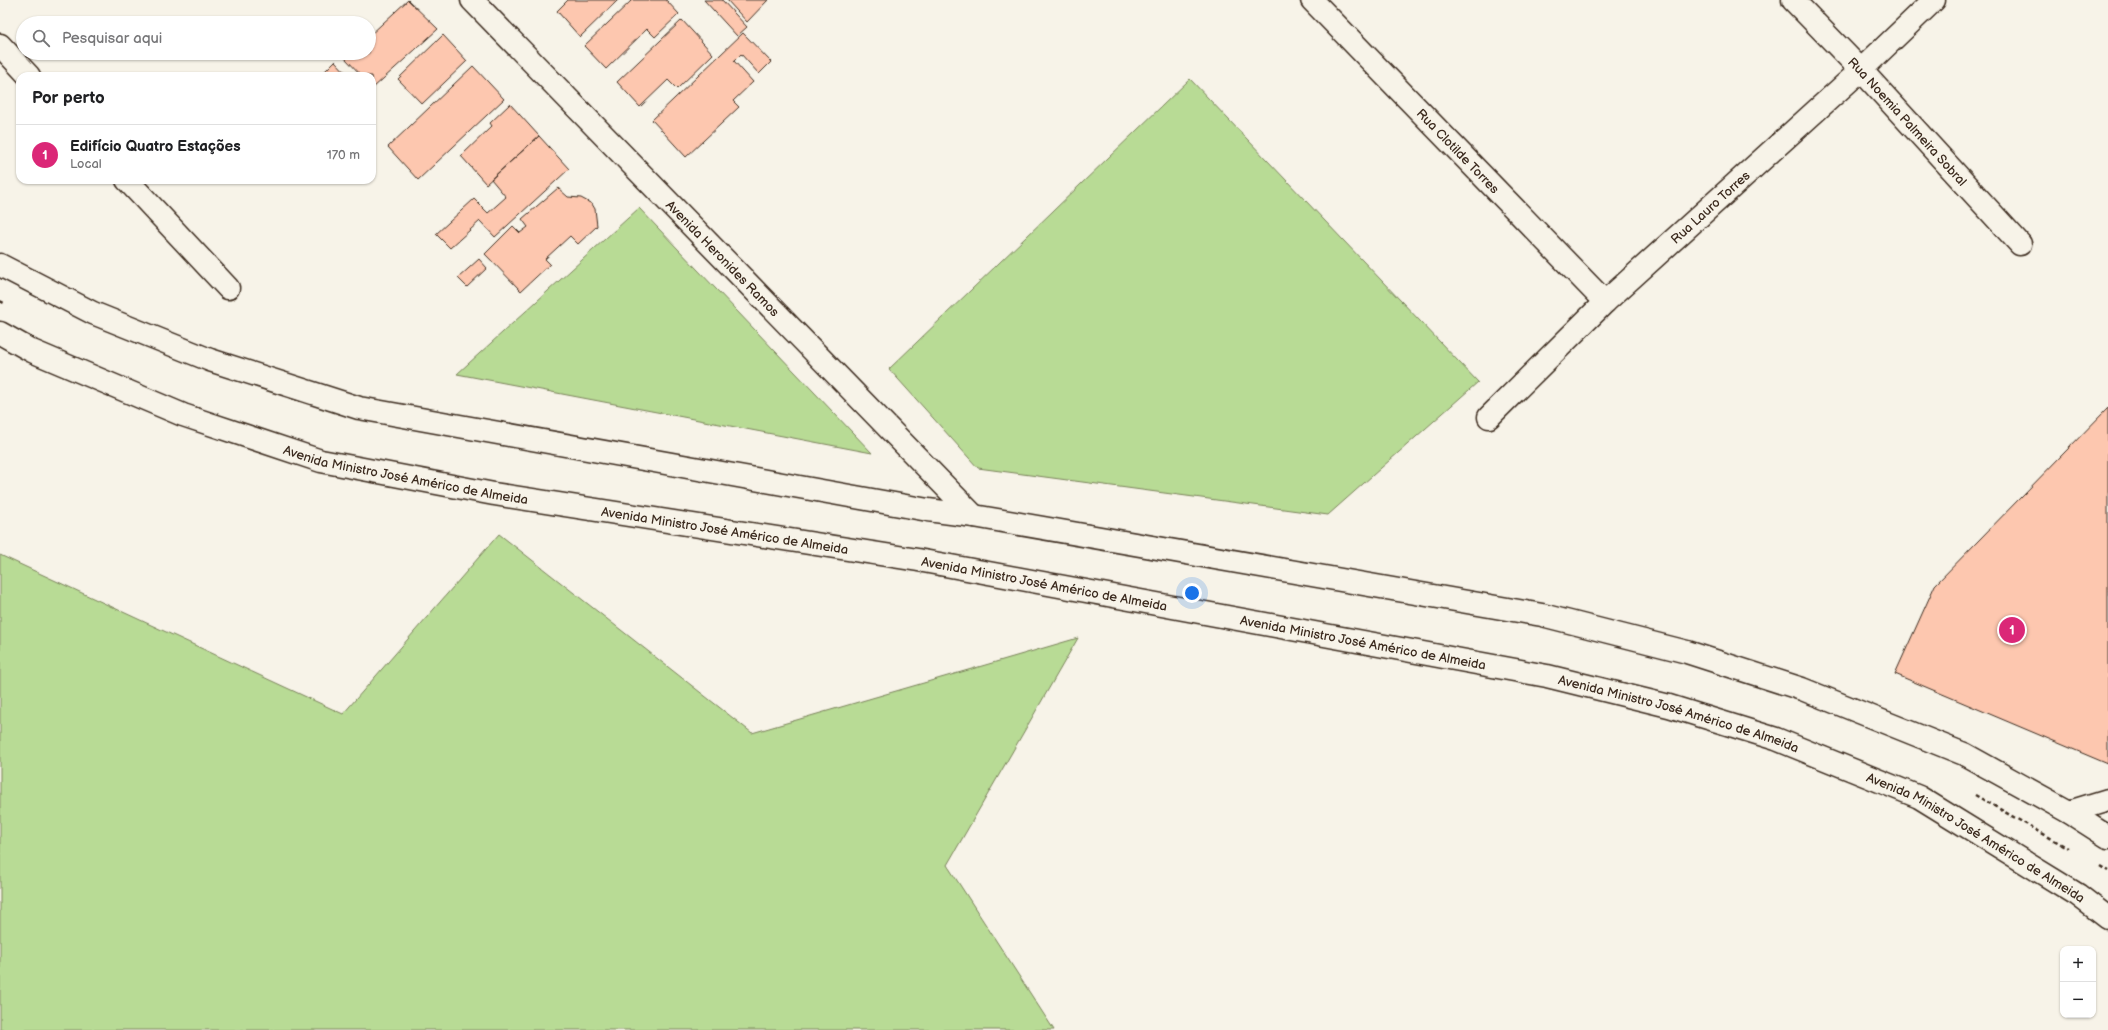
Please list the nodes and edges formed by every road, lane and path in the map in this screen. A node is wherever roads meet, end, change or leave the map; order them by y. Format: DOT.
graph roads {
  1 [pos="472,0"];
  2 [pos="1312,0"];
  3 [pos="1793,0"];
  4 [pos="1934,0"];
  5 [pos="0,45"];
  6 [pos="1861,70"];
  7 [pos="25,72"];
  8 [pos="131,184"];
  9 [pos="2020,244"];
  10 [pos="0,265"];
  11 [pos="228,288"];
  12 [pos="1605,302"];
  13 [pos="0,333"];
  14 [pos="1489,417"];
  15 [pos="974,516"];
  16 [pos="2108,800"];
  17 [pos="2068,812"];
  18 [pos="2108,837"];
  19 [pos="2108,918"];
  1 -- 15 [label="main road, Avenida Heronides Ramos"];
  2 -- 12 [label="main road, Rua Clotilde Torres"];
  3 -- 6 [label="main road, Rua Noemia Palmeira Sobral"];
  4 -- 6 [label="main road, Rua Lauro Torres"];
  5 -- 7 [label="main road"];
  6 -- 9 [label="main road, Rua Noemia Palmeira Sobral"];
  6 -- 12 [label="main road, Rua Lauro Torres"];
  8 -- 11 [label="main road"];
  10 -- 15 [label="main road"];
  12 -- 14 [label="main road, Rua Lauro Torres"];
  13 -- 19 [label="main road, Avenida Ministro José Américo de Almeida"];
  15 -- 17 [label="main road"];
  16 -- 17 [label="main road"];
  17 -- 18 [label="main road"];
}
